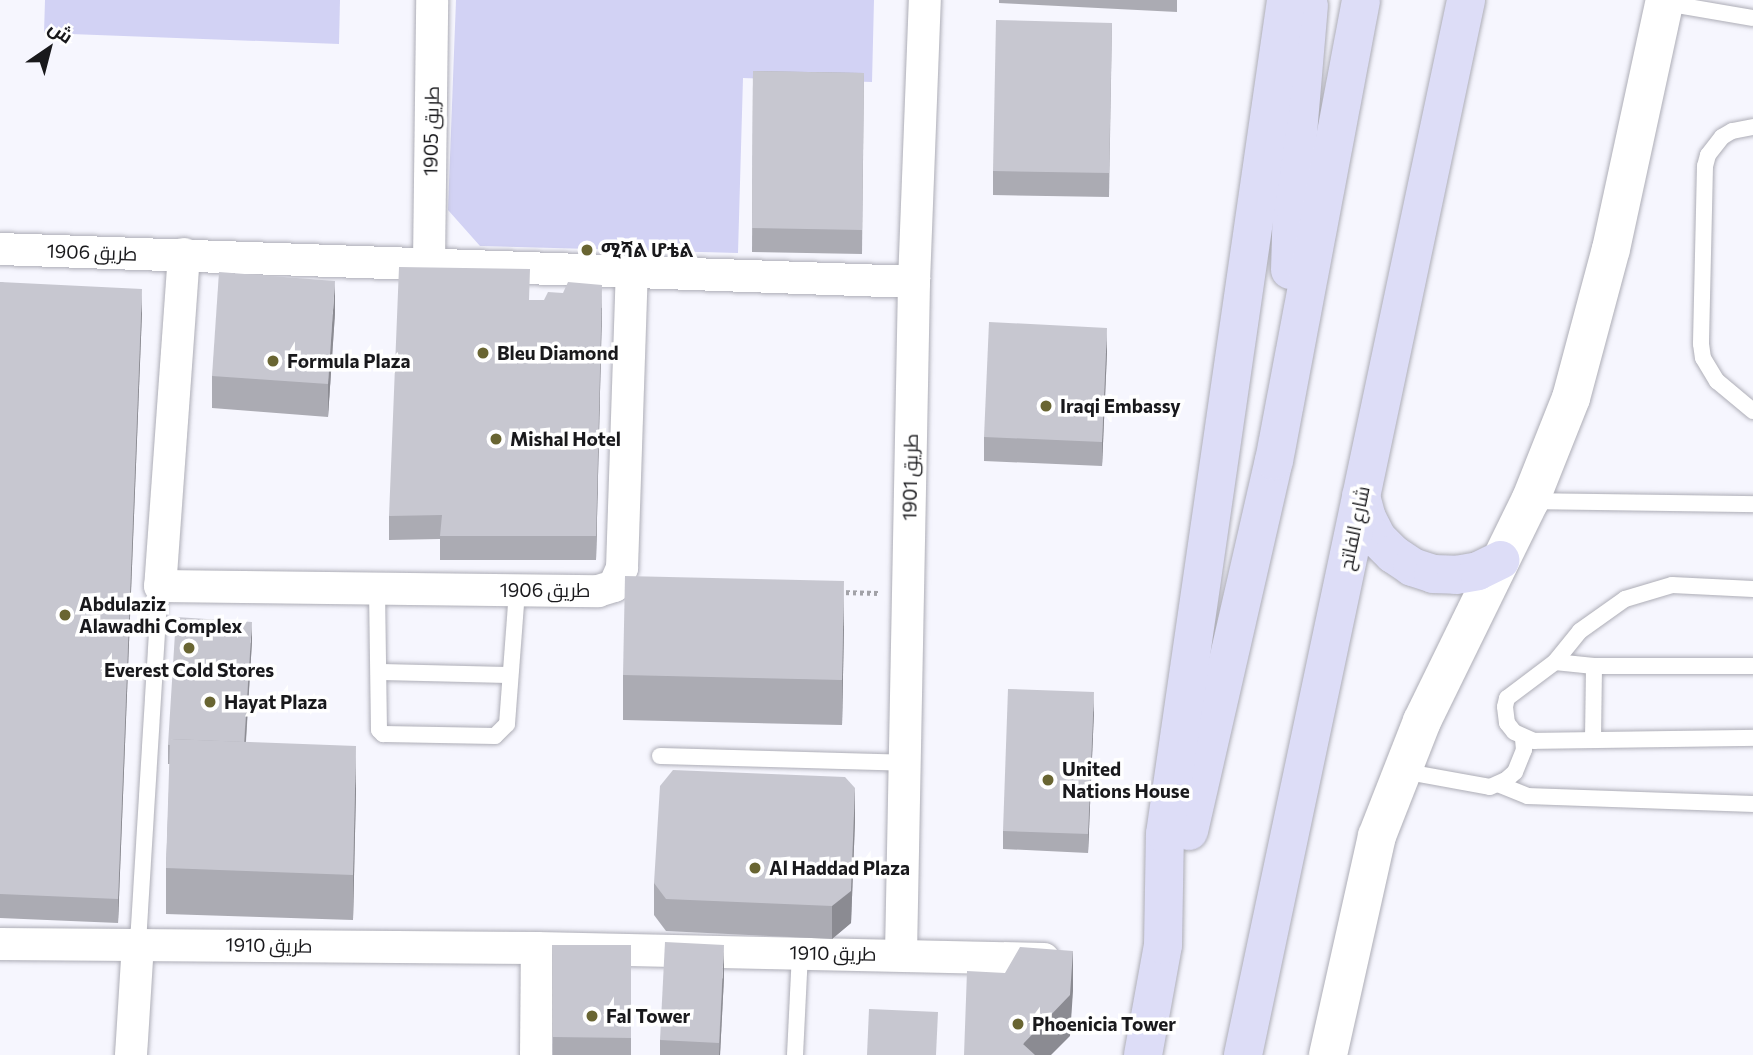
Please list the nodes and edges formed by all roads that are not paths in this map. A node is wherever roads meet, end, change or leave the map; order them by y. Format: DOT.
graph roads {
  1 [pos="432,0"];
  2 [pos="926,0"];
  3 [pos="1286,0"];
  4 [pos="1310,0"];
  5 [pos="1361,0"];
  6 [pos="1466,0"];
  7 [pos="1665,1"];
  8 [pos="1753,18"];
  9 [pos="1753,127"];
  10 [pos="0,249"];
  11 [pos="184,254"];
  12 [pos="429,262"];
  13 [pos="632,274"];
  14 [pos="914,282"];
  15 [pos="1291,371"];
  16 [pos="1753,411"];
  17 [pos="1361,496"];
  18 [pos="1530,501"];
  19 [pos="1753,504"];
  20 [pos="1501,560"];
  21 [pos="160,586"];
  22 [pos="377,589"];
  23 [pos="1753,589"];
  24 [pos="517,590"];
  25 [pos="1555,662"];
  26 [pos="1594,666"];
  27 [pos="1753,666"];
  28 [pos="379,672"];
  29 [pos="510,675"];
  30 [pos="1523,738"];
  31 [pos="1753,738"];
  32 [pos="1593,739"];
  33 [pos="660,756"];
  34 [pos="906,763"];
  35 [pos="1402,771"];
  36 [pos="1498,784"];
  37 [pos="1753,804"];
  38 [pos="138,943"];
  39 [pos="0,944"];
  40 [pos="1163,945"];
  41 [pos="537,948"];
  42 [pos="800,953"];
  43 [pos="901,954"];
  44 [pos="1044,959"];
  45 [pos="131,1055"];
  46 [pos="536,1055"];
  47 [pos="795,1055"];
  48 [pos="1143,1055"];
  49 [pos="1243,1055"];
  50 [pos="1328,1055"];
  1 -- 12 [label="street, طريق 1905"];
  2 -- 14 [label="street, طريق 1901"];
  3 -- 40 [label="main road"];
  4 -- 15 [label="main road"];
  5 -- 15 [label="main road"];
  6 -- 17 [label="main road, شارع الفاتح"];
  7 -- 8 [label="lane"];
  7 -- 18 [label="street"];
  9 -- 16 [label="lane"];
  10 -- 11 [label="street, طريق 1906"];
  11 -- 12 [label="street, طريق 1906"];
  11 -- 21 [label="street"];
  12 -- 13 [label="street, طريق 1906"];
  13 -- 14 [label="street, طريق 1906"];
  13 -- 24 [label="street, طريق 1906"];
  14 -- 34 [label="street, طريق 1901"];
  15 -- 40 [label="main road"];
  17 -- 20 [label="main road"];
  17 -- 49 [label="main road, شارع الفاتح"];
  18 -- 19 [label="lane"];
  18 -- 20 [label="street"];
  20 -- 35 [label="street"];
  21 -- 22 [label="street, طريق 1906"];
  21 -- 38 [label="lane"];
  22 -- 24 [label="street, طريق 1906"];
  22 -- 28 [label="lane"];
  23 -- 25 [label="lane"];
  24 -- 29 [label="lane"];
  25 -- 26 [label="lane"];
  25 -- 30 [label="lane"];
  26 -- 27 [label="lane"];
  26 -- 32 [label="lane"];
  28 -- 29 [label="lane"];
  28 -- 29 [label="lane"];
  30 -- 32 [label="lane"];
  30 -- 36 [label="lane"];
  31 -- 32 [label="lane"];
  33 -- 34 [label="lane"];
  34 -- 43 [label="street, طريق 1901"];
  35 -- 36 [label="lane"];
  35 -- 50 [label="street"];
  36 -- 37 [label="lane"];
  38 -- 39 [label="street, طريق 1910"];
  38 -- 41 [label="street, طريق 1910"];
  38 -- 45 [label="street"];
  40 -- 48 [label="main road"];
  41 -- 42 [label="street, طريق 1910"];
  41 -- 46 [label="street"];
  42 -- 43 [label="street, طريق 1910"];
  42 -- 47 [label="lane"];
  43 -- 44 [label="street, طريق 1910"];
}
